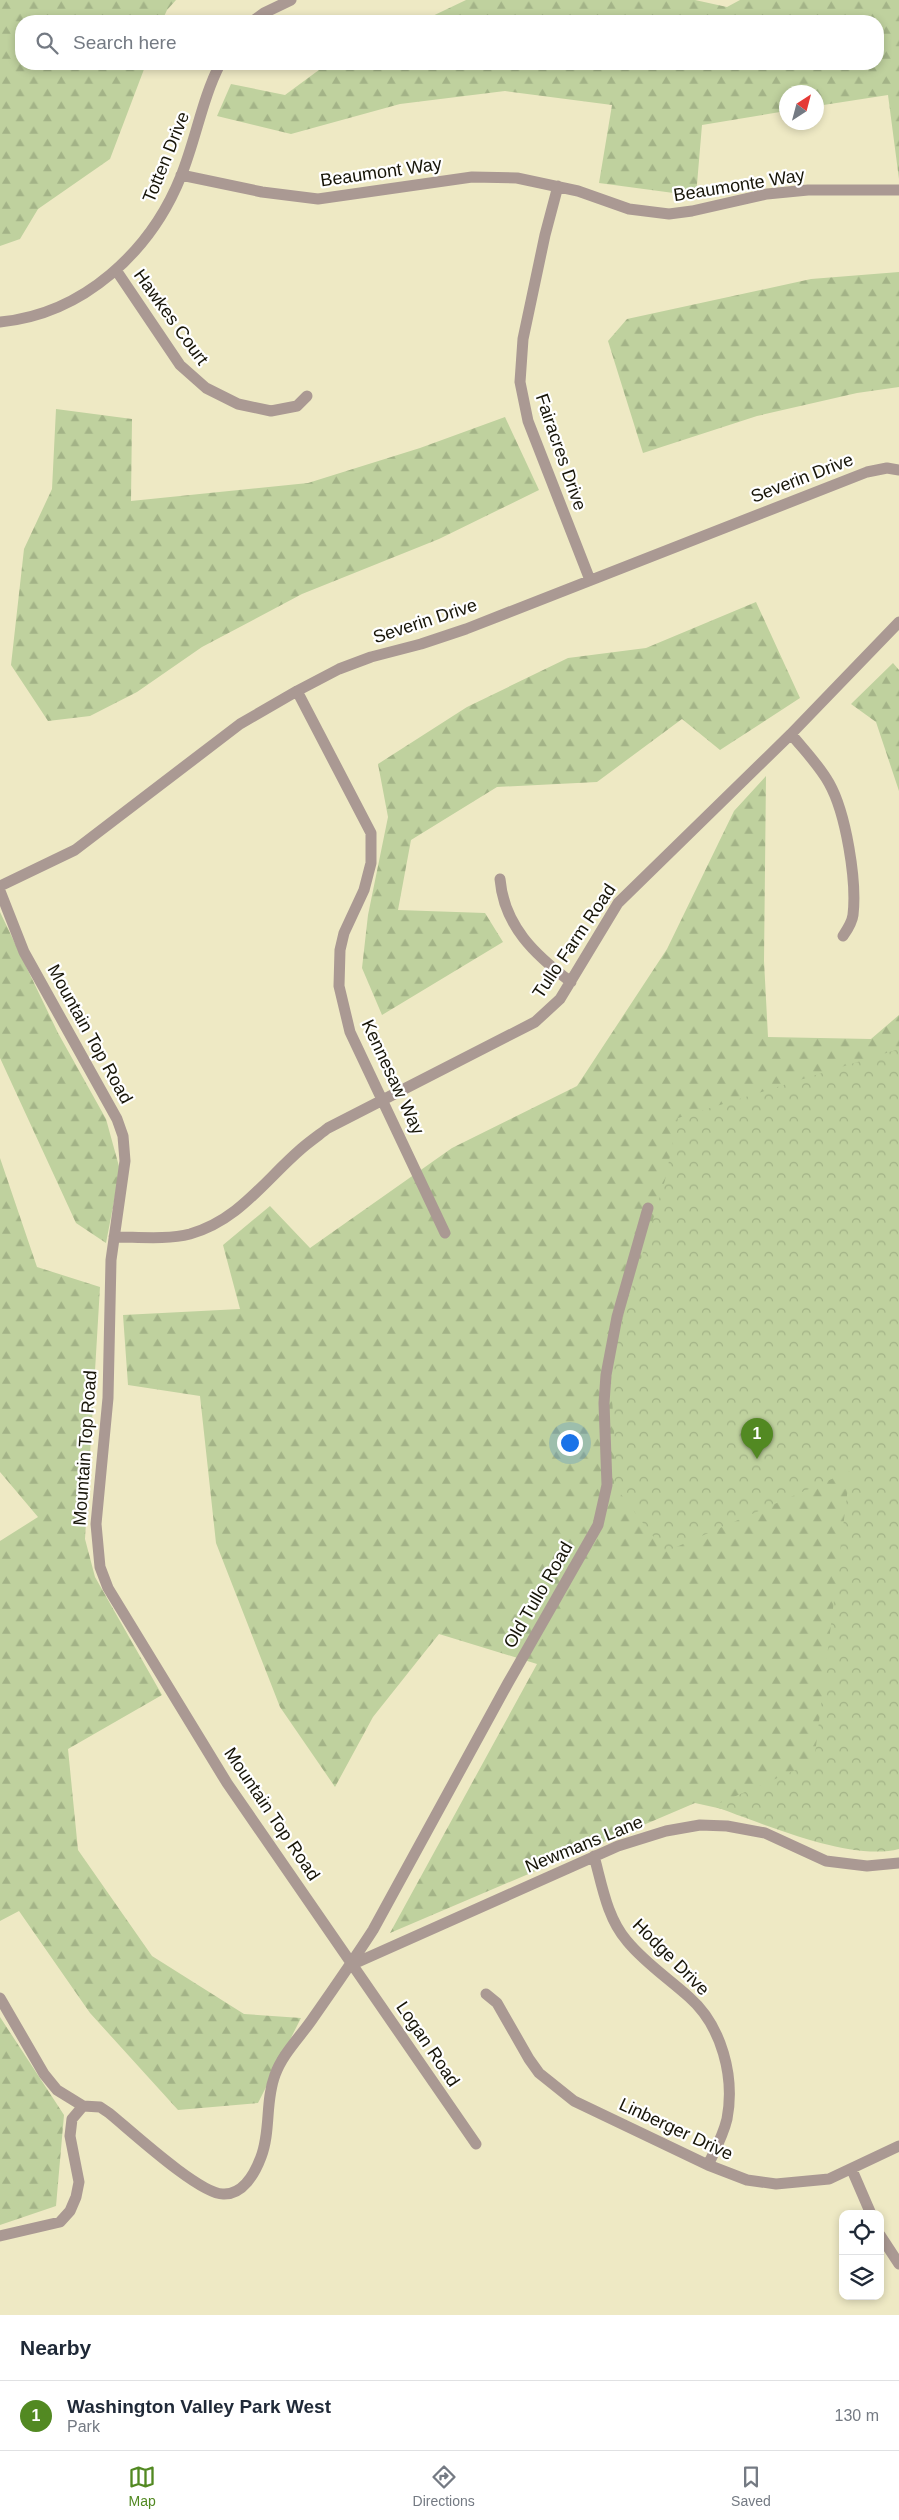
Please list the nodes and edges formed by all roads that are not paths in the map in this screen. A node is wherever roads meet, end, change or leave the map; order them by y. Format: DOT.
graph roads {
  1 [pos="291,0"];
  2 [pos="261,15"];
  3 [pos="218,70"];
  4 [pos="181,175"];
  5 [pos="558,186"];
  6 [pos="899,190"];
  7 [pos="116,270"];
  8 [pos="0,322"];
  9 [pos="308,396"];
  10 [pos="899,470"];
  11 [pos="590,580"];
  12 [pos="899,622"];
  13 [pos="297,691"];
  14 [pos="791,734"];
  15 [pos="500,879"];
  16 [pos="0,886"];
  17 [pos="0,891"];
  18 [pos="843,936"];
  19 [pos="571,982"];
  20 [pos="384,1099"];
  21 [pos="648,1208"];
  22 [pos="445,1234"];
  23 [pos="114,1237"];
  24 [pos="594,1856"];
  25 [pos="899,1863"];
  26 [pos="351,1965"];
  27 [pos="486,1994"];
  28 [pos="0,1998"];
  29 [pos="83,2106"];
  30 [pos="476,2144"];
  31 [pos="899,2146"];
  32 [pos="708,2165"];
  33 [pos="852,2170"];
  34 [pos="869,2210"];
  35 [pos="0,2236"];
  36 [pos="884,2241"];
  37 [pos="899,2264"];
  1 -- 2 [label="street"];
  3 -- 4 [label="street, Totten Drive"];
  4 -- 5 [label="street, Beaumont Way"];
  4 -- 7 [label="street, Totten Drive"];
  5 -- 6 [label="street, Beaumonte Way"];
  5 -- 11 [label="street, Fairacres Drive"];
  7 -- 8 [label="street, Totten Drive"];
  7 -- 9 [label="street, Hawkes Court"];
  10 -- 11 [label="street, Severin Drive"];
  11 -- 13 [label="street, Severin Drive"];
  12 -- 14 [label="street, Tullo Farm Road"];
  13 -- 16 [label="street, Severin Drive"];
  13 -- 20 [label="street, Kennesaw Way"];
  14 -- 18 [label="street"];
  14 -- 19 [label="street, Tullo Farm Road"];
  15 -- 19 [label="street"];
  17 -- 23 [label="street, Mountain Top Road"];
  19 -- 20 [label="street, Tullo Farm Road"];
  20 -- 22 [label="street, Kennesaw Way"];
  20 -- 23 [label="street, Tullo Farm Road"];
  21 -- 26 [label="street, Old Tullo Road"];
  23 -- 26 [label="street, Mountain Top Road"];
  24 -- 25 [label="street, Newmans Lane"];
  24 -- 26 [label="street, Newmans Lane"];
  24 -- 32 [label="street, Hodge Drive"];
  26 -- 29 [label="street, Old Tullo Road"];
  26 -- 30 [label="street, Logan Road"];
  27 -- 32 [label="street, Linberger Drive"];
  28 -- 29 [label="street, Old Tullo Road"];
  29 -- 35 [label="street"];
  31 -- 33 [label="street, Linberger Drive"];
  32 -- 33 [label="street, Linberger Drive"];
  33 -- 34 [label="street"];
  36 -- 37 [label="street"];
}
